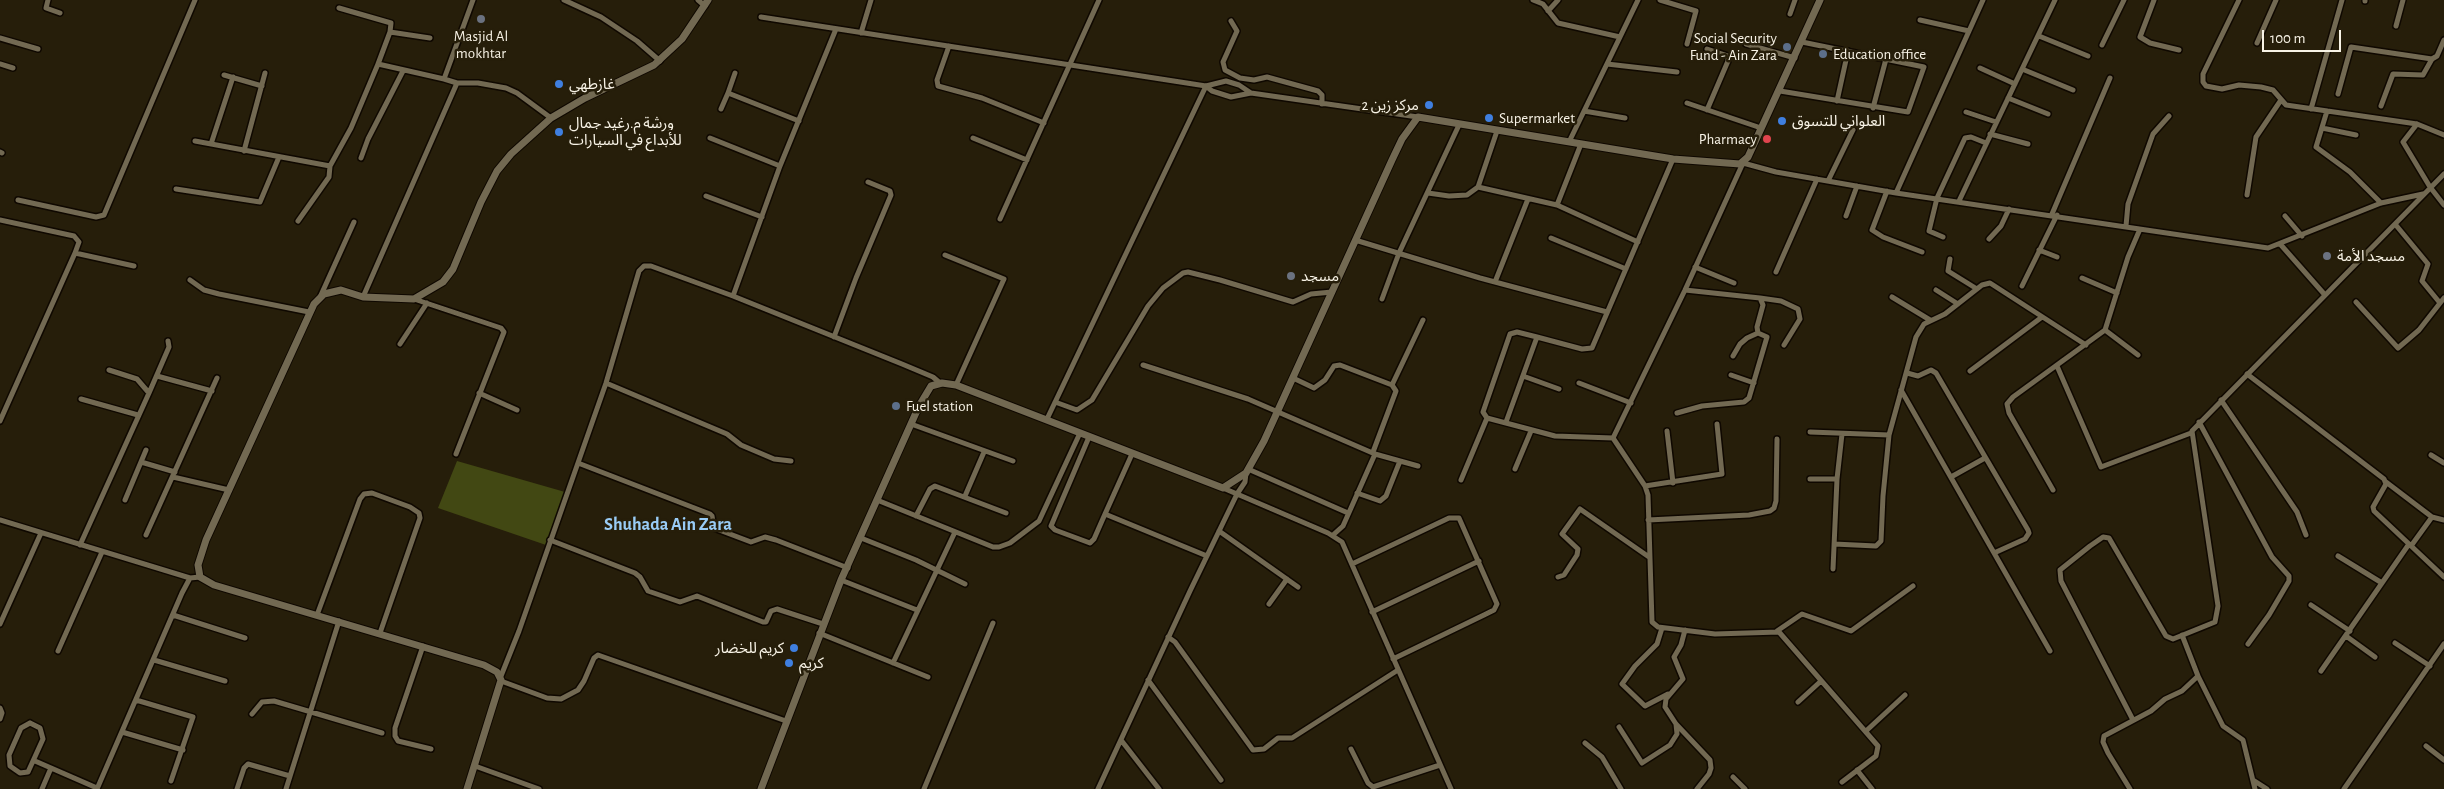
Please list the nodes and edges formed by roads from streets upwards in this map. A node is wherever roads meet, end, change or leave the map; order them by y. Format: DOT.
graph roads {
  1 [pos="48,0"];
  2 [pos="195,0"];
  3 [pos="473,0"];
  4 [pos="564,0"];
  5 [pos="698,0"];
  6 [pos="871,0"];
  7 [pos="1099,0"];
  8 [pos="1532,0"];
  9 [pos="1558,0"];
  10 [pos="1638,0"];
  11 [pos="1660,0"];
  12 [pos="1795,0"];
  13 [pos="1820,0"];
  14 [pos="1983,0"];
  15 [pos="2055,0"];
  16 [pos="2124,0"];
  17 [pos="2154,0"];
  18 [pos="2239,0"];
  19 [pos="2276,0"];
  20 [pos="2342,0"];
  21 [pos="2403,0"];
  22 [pos="707,3"];
  23 [pos="339,8"];
  24 [pos="1548,11"];
  25 [pos="60,13"];
  26 [pos="1790,14"];
  27 [pos="761,17"];
  28 [pos="1920,20"];
  29 [pos="1232,21"];
  30 [pos="2396,26"];
  31 [pos="836,29"];
  32 [pos="1969,31"];
  33 [pos="390,32"];
  34 [pos="861,33"];
  35 [pos="1620,36"];
  36 [pos="2039,36"];
  37 [pos="0,38"];
  38 [pos="430,38"];
  39 [pos="2444,40"];
  40 [pos="1802,42"];
  41 [pos="1687,44"];
  42 [pos="1746,44"];
  43 [pos="2257,44"];
  44 [pos="949,46"];
  45 [pos="2102,46"];
  46 [pos="38,49"];
  47 [pos="1707,49"];
  48 [pos="2179,50"];
  49 [pos="1848,51"];
  50 [pos="2088,56"];
  51 [pos="1795,58"];
  52 [pos="1886,59"];
  53 [pos="2432,59"];
  54 [pos="660,60"];
  55 [pos="0,64"];
  56 [pos="378,64"];
  57 [pos="1071,64"];
  58 [pos="1607,64"];
  59 [pos="13,68"];
  60 [pos="1980,68"];
  61 [pos="2022,69"];
  62 [pos="403,71"];
  63 [pos="1677,72"];
  64 [pos="266,73"];
  65 [pos="735,73"];
  66 [pos="224,75"];
  67 [pos="233,77"];
  68 [pos="2110,78"];
  69 [pos="444,79"];
  70 [pos="457,83"];
  71 [pos="2015,84"];
  72 [pos="262,86"];
  73 [pos="1206,86"];
  74 [pos="2073,90"];
  75 [pos="1780,91"];
  76 [pos="1251,92"];
  77 [pos="728,93"];
  78 [pos="2338,94"];
  79 [pos="2008,98"];
  80 [pos="2281,100"];
  81 [pos="1837,102"];
  82 [pos="1687,103"];
  83 [pos="1322,104"];
  84 [pos="2381,106"];
  85 [pos="1873,108"];
  86 [pos="721,109"];
  87 [pos="2311,109"];
  88 [pos="1707,110"];
  89 [pos="1584,111"];
  90 [pos="2327,111"];
  91 [pos="1966,112"];
  92 [pos="2048,114"];
  93 [pos="2169,116"];
  94 [pos="551,118"];
  95 [pos="1418,118"];
  96 [pos="1625,118"];
  97 [pos="799,121"];
  98 [pos="1996,122"];
  99 [pos="1044,123"];
  100 [pos="2417,124"];
  101 [pos="1459,125"];
  102 [pos="1761,128"];
  103 [pos="2322,128"];
  104 [pos="1853,130"];
  105 [pos="1497,131"];
  106 [pos="1990,134"];
  107 [pos="2356,135"];
  108 [pos="2444,135"];
  109 [pos="710,138"];
  110 [pos="973,138"];
  111 [pos="195,141"];
  112 [pos="1569,142"];
  113 [pos="1986,143"];
  114 [pos="212,144"];
  115 [pos="1581,144"];
  116 [pos="2028,144"];
  117 [pos="244,150"];
  118 [pos="279,158"];
  119 [pos="361,158"];
  120 [pos="1673,159"];
  121 [pos="1027,160"];
  122 [pos="1743,163"];
  123 [pos="330,166"];
  124 [pos="780,166"];
  125 [pos="2444,174"];
  126 [pos="1817,180"];
  127 [pos="1828,181"];
  128 [pos="868,182"];
  129 [pos="1857,186"];
  130 [pos="1478,187"];
  131 [pos="2430,187"];
  132 [pos="176,189"];
  133 [pos="1886,191"];
  134 [pos="1428,193"];
  135 [pos="1896,193"];
  136 [pos="2247,194"];
  137 [pos="2423,194"];
  138 [pos="706,196"];
  139 [pos="1937,198"];
  140 [pos="1528,199"];
  141 [pos="18,200"];
  142 [pos="1959,201"];
  143 [pos="2381,203"];
  144 [pos="1557,205"];
  145 [pos="2444,205"];
  146 [pos="2009,209"];
  147 [pos="2055,215"];
  148 [pos="1846,216"];
  149 [pos="2284,216"];
  150 [pos="762,217"];
  151 [pos="1000,218"];
  152 [pos="0,220"];
  153 [pos="298,221"];
  154 [pos="354,222"];
  155 [pos="2395,224"];
  156 [pos="2126,226"];
  157 [pos="2140,228"];
  158 [pos="2302,236"];
  159 [pos="1943,237"];
  160 [pos="1551,238"];
  161 [pos="1989,239"];
  162 [pos="1355,240"];
  163 [pos="1638,242"];
  164 [pos="2282,245"];
  165 [pos="2039,250"];
  166 [pos="1922,252"];
  167 [pos="75,253"];
  168 [pos="1399,253"];
  169 [pos="945,255"];
  170 [pos="2057,257"];
  171 [pos="1950,259"];
  172 [pos="134,266"];
  173 [pos="1695,267"];
  174 [pos="1626,270"];
  175 [pos="1776,272"];
  176 [pos="2082,278"];
  177 [pos="190,280"];
  178 [pos="1495,282"];
  179 [pos="1734,282"];
  180 [pos="2022,286"];
  181 [pos="1978,289"];
  182 [pos="1685,290"];
  183 [pos="1936,290"];
  184 [pos="1332,292"];
  185 [pos="2117,293"];
  186 [pos="2325,295"];
  187 [pos="733,296"];
  188 [pos="363,297"];
  189 [pos="1892,297"];
  190 [pos="414,298"];
  191 [pos="1760,298"];
  192 [pos="1382,299"];
  193 [pos="319,300"];
  194 [pos="2442,301"];
  195 [pos="2356,302"];
  196 [pos="427,303"];
  197 [pos="1958,304"];
  198 [pos="309,312"];
  199 [pos="1607,312"];
  200 [pos="2042,317"];
  201 [pos="1423,320"];
  202 [pos="1930,320"];
  203 [pos="2105,330"];
  204 [pos="1758,333"];
  205 [pos="834,337"];
  206 [pos="1537,337"];
  207 [pos="168,341"];
  208 [pos="400,344"];
  209 [pos="2086,345"];
  210 [pos="1784,346"];
  211 [pos="2138,355"];
  212 [pos="1733,356"];
  213 [pos="1143,365"];
  214 [pos="2057,366"];
  215 [pos="109,370"];
  216 [pos="1970,371"];
  217 [pos="1906,373"];
  218 [pos="2248,374"];
  219 [pos="1731,375"];
  220 [pos="157,376"];
  221 [pos="1522,376"];
  222 [pos="217,378"];
  223 [pos="1293,378"];
  224 [pos="940,383"];
  225 [pos="1578,383"];
  226 [pos="606,384"];
  227 [pos="1754,384"];
  228 [pos="956,385"];
  229 [pos="1392,385"];
  230 [pos="1559,388"];
  231 [pos="1901,390"];
  232 [pos="212,391"];
  233 [pos="149,393"];
  234 [pos="479,393"];
  235 [pos="81,399"];
  236 [pos="2221,400"];
  237 [pos="1055,402"];
  238 [pos="1631,403"];
  239 [pos="516,410"];
  240 [pos="1278,412"];
  241 [pos="1677,413"];
  242 [pos="138,415"];
  243 [pos="1488,418"];
  244 [pos="1047,419"];
  245 [pos="0,421"];
  246 [pos="1506,422"];
  247 [pos="2200,422"];
  248 [pos="911,424"];
  249 [pos="1717,424"];
  250 [pos="1531,431"];
  251 [pos="1666,431"];
  252 [pos="1810,432"];
  253 [pos="1080,433"];
  254 [pos="2191,433"];
  255 [pos="1842,434"];
  256 [pos="1889,435"];
  257 [pos="1088,437"];
  258 [pos="1613,438"];
  259 [pos="1777,438"];
  260 [pos="146,450"];
  261 [pos="984,452"];
  262 [pos="1374,453"];
  263 [pos="456,454"];
  264 [pos="1132,454"];
  265 [pos="2431,455"];
  266 [pos="1984,458"];
  267 [pos="791,461"];
  268 [pos="1013,461"];
  269 [pos="1400,461"];
  270 [pos="141,462"];
  271 [pos="2444,462"];
  272 [pos="578,463"];
  273 [pos="1418,466"];
  274 [pos="1515,469"];
  275 [pos="1247,471"];
  276 [pos="174,474"];
  277 [pos="1951,477"];
  278 [pos="1810,479"];
  279 [pos="1837,479"];
  280 [pos="1461,480"];
  281 [pos="2386,482"];
  282 [pos="1674,483"];
  283 [pos="1645,486"];
  284 [pos="1224,488"];
  285 [pos="229,490"];
  286 [pos="2053,490"];
  287 [pos="1357,493"];
  288 [pos="1237,494"];
  289 [pos="965,496"];
  290 [pos="125,500"];
  291 [pos="877,500"];
  292 [pos="1006,513"];
  293 [pos="1348,513"];
  294 [pos="1105,514"];
  295 [pos="916,516"];
  296 [pos="2432,517"];
  297 [pos="0,520"];
  298 [pos="1648,520"];
  299 [pos="2444,520"];
  300 [pos="1219,531"];
  301 [pos="955,532"];
  302 [pos="41,533"];
  303 [pos="146,535"];
  304 [pos="2306,535"];
  305 [pos="1333,536"];
  306 [pos="861,538"];
  307 [pos="550,540"];
  308 [pos="1834,544"];
  309 [pos="80,545"];
  310 [pos="2410,545"];
  311 [pos="102,552"];
  312 [pos="1994,553"];
  313 [pos="1207,556"];
  314 [pos="2338,556"];
  315 [pos="1649,557"];
  316 [pos="1479,561"];
  317 [pos="1352,564"];
  318 [pos="848,568"];
  319 [pos="1833,569"];
  320 [pos="937,570"];
  321 [pos="200,577"];
  322 [pos="1558,577"];
  323 [pos="2444,577"];
  324 [pos="190,578"];
  325 [pos="1288,579"];
  326 [pos="841,580"];
  327 [pos="2382,583"];
  328 [pos="965,584"];
  329 [pos="1913,586"];
  330 [pos="1298,587"];
  331 [pos="1269,604"];
  332 [pos="2311,605"];
  333 [pos="917,610"];
  334 [pos="3,612"];
  335 [pos="1372,612"];
  336 [pos="173,615"];
  337 [pos="317,615"];
  338 [pos="339,621"];
  339 [pos="993,622"];
  340 [pos="0,624"];
  341 [pos="823,624"];
  342 [pos="1662,628"];
  343 [pos="1685,630"];
  344 [pos="1777,631"];
  345 [pos="2350,631"];
  346 [pos="380,633"];
  347 [pos="819,633"];
  348 [pos="2182,635"];
  349 [pos="2346,636"];
  350 [pos="1168,637"];
  351 [pos="245,638"];
  352 [pos="2395,643"];
  353 [pos="2248,644"];
  354 [pos="2444,644"];
  355 [pos="423,646"];
  356 [pos="2050,650"];
  357 [pos="58,651"];
  358 [pos="2375,657"];
  359 [pos="1393,659"];
  360 [pos="154,660"];
  361 [pos="893,662"];
  362 [pos="2430,666"];
  363 [pos="1398,670"];
  364 [pos="2321,671"];
  365 [pos="2198,676"];
  366 [pos="928,677"];
  367 [pos="501,678"];
  368 [pos="1148,680"];
  369 [pos="224,681"];
  370 [pos="1821,682"];
  371 [pos="1671,693"];
  372 [pos="1906,695"];
  373 [pos="136,700"];
  374 [pos="1798,702"];
  375 [pos="0,708"];
  376 [pos="310,711"];
  377 [pos="252,714"];
  378 [pos="0,719"];
  379 [pos="2133,720"];
  380 [pos="786,721"];
  381 [pos="1676,724"];
  382 [pos="1620,727"];
  383 [pos="1866,731"];
  384 [pos="122,732"];
  385 [pos="382,734"];
  386 [pos="1120,740"];
  387 [pos="1585,743"];
  388 [pos="2426,746"];
  389 [pos="1351,749"];
  390 [pos="183,750"];
  391 [pos="431,750"];
  392 [pos="2444,760"];
  393 [pos="35,761"];
  394 [pos="1440,765"];
  395 [pos="475,766"];
  396 [pos="51,768"];
  397 [pos="1857,770"];
  398 [pos="290,776"];
  399 [pos="1733,777"];
  400 [pos="1221,780"];
  401 [pos="2253,780"];
  402 [pos="171,781"];
  403 [pos="1842,782"];
  404 [pos="97,788"];
  405 [pos="42,789"];
  406 [pos="237,789"];
  407 [pos="286,789"];
  408 [pos="468,789"];
  409 [pos="539,789"];
  410 [pos="761,789"];
  411 [pos="924,789"];
  412 [pos="1098,789"];
  413 [pos="1159,789"];
  414 [pos="1452,789"];
  415 [pos="1621,789"];
  416 [pos="1697,789"];
  417 [pos="1744,789"];
  418 [pos="1872,789"];
  419 [pos="2130,789"];
  420 [pos="2255,789"];
  421 [pos="2267,789"];
  422 [pos="2344,789"];
  1 -- 25 [label="street"];
  2 -- 141 [label="street"];
  3 -- 69 [label="street"];
  4 -- 54 [label="street"];
  5 -- 22 [label="street"];
  6 -- 34 [label="street"];
  7 -- 57 [label="street"];
  8 -- 24 [label="street"];
  9 -- 24 [label="street"];
  10 -- 35 [label="street"];
  11 -- 41 [label="street"];
  12 -- 26 [label="street"];
  13 -- 40 [label="street"];
  14 -- 32 [label="street"];
  15 -- 36 [label="street"];
  16 -- 45 [label="street"];
  17 -- 48 [label="street"];
  18 -- 80 [label="street"];
  19 -- 43 [label="street"];
  20 -- 87 [label="street"];
  21 -- 30 [label="street"];
  22 -- 54 [label="street"];
  23 -- 33 [label="street"];
  24 -- 35 [label="street"];
  27 -- 31 [label="street"];
  28 -- 32 [label="street"];
  29 -- 83 [label="street"];
  31 -- 34 [label="street"];
  31 -- 97 [label="street"];
  32 -- 135 [label="street"];
  33 -- 38 [label="street"];
  33 -- 56 [label="street"];
  34 -- 44 [label="street"];
  35 -- 58 [label="street"];
  36 -- 50 [label="street"];
  36 -- 61 [label="street"];
  37 -- 46 [label="street"];
  39 -- 53 [label="street"];
  40 -- 49 [label="street"];
  40 -- 51 [label="street"];
  42 -- 51 [label="street"];
  44 -- 57 [label="street"];
  44 -- 99 [label="street"];
  47 -- 88 [label="street"];
  49 -- 52 [label="street"];
  49 -- 81 [label="street"];
  51 -- 75 [label="street"];
  52 -- 85 [label="street"];
  52 -- 85 [label="street"];
  53 -- 78 [label="street"];
  53 -- 84 [label="street"];
  54 -- 94 [label="street"];
  55 -- 59 [label="street"];
  56 -- 62 [label="street"];
  56 -- 123 [label="street"];
  57 -- 73 [label="street"];
  57 -- 99 [label="street"];
  58 -- 63 [label="street"];
  58 -- 89 [label="street"];
  60 -- 71 [label="street"];
  61 -- 71 [label="street"];
  61 -- 74 [label="street"];
  62 -- 69 [label="street"];
  62 -- 119 [label="street"];
  64 -- 72 [label="street"];
  65 -- 77 [label="street"];
  66 -- 67 [label="street"];
  67 -- 72 [label="street"];
  67 -- 114 [label="street"];
  68 -- 147 [label="street"];
  69 -- 70 [label="street"];
  70 -- 94 [label="street"];
  70 -- 188 [label="street"];
  71 -- 79 [label="street"];
  72 -- 117 [label="street"];
  73 -- 76 [label="street"];
  73 -- 76 [label="street"];
  73 -- 237 [label="street"];
  75 -- 81 [label="street"];
  75 -- 102 [label="street"];
  76 -- 83 [label="street"];
  77 -- 86 [label="street"];
  77 -- 97 [label="street"];
  79 -- 92 [label="street"];
  79 -- 98 [label="street"];
  80 -- 87 [label="street"];
  80 -- 136 [label="street"];
  81 -- 85 [label="street"];
  82 -- 88 [label="street"];
  83 -- 95 [label="street"];
  87 -- 90 [label="street"];
  88 -- 102 [label="street"];
  89 -- 96 [label="street"];
  89 -- 112 [label="street"];
  90 -- 100 [label="street"];
  90 -- 103 [label="street"];
  91 -- 98 [label="street"];
  93 -- 156 [label="street"];
  94 -- 190 [label="street"];
  95 -- 101 [label="street"];
  95 -- 162 [label="street"];
  97 -- 124 [label="street"];
  98 -- 106 [label="street"];
  99 -- 121 [label="street"];
  100 -- 108 [label="street"];
  100 -- 131 [label="street"];
  101 -- 105 [label="street"];
  101 -- 134 [label="street"];
  102 -- 122 [label="street"];
  103 -- 107 [label="street"];
  103 -- 143 [label="street"];
  104 -- 127 [label="street"];
  105 -- 112 [label="street"];
  105 -- 130 [label="street"];
  106 -- 113 [label="street"];
  106 -- 116 [label="street"];
  109 -- 124 [label="street"];
  110 -- 121 [label="street"];
  111 -- 114 [label="street"];
  112 -- 115 [label="street"];
  113 -- 139 [label="street"];
  113 -- 142 [label="street"];
  114 -- 117 [label="street"];
  115 -- 120 [label="street"];
  115 -- 144 [label="street"];
  117 -- 118 [label="street"];
  118 -- 123 [label="street"];
  118 -- 132 [label="street"];
  120 -- 122 [label="street"];
  120 -- 163 [label="street"];
  121 -- 151 [label="street"];
  122 -- 126 [label="street"];
  122 -- 173 [label="street"];
  123 -- 153 [label="street"];
  124 -- 150 [label="street"];
  125 -- 131 [label="street"];
  126 -- 127 [label="street"];
  126 -- 175 [label="street"];
  127 -- 129 [label="street"];
  128 -- 205 [label="street"];
  129 -- 133 [label="street"];
  129 -- 148 [label="street"];
  130 -- 134 [label="street"];
  130 -- 140 [label="street"];
  131 -- 137 [label="street"];
  131 -- 145 [label="street"];
  133 -- 135 [label="street"];
  133 -- 166 [label="street"];
  134 -- 168 [label="street"];
  135 -- 139 [label="street"];
  137 -- 143 [label="street"];
  137 -- 155 [label="street"];
  138 -- 150 [label="street"];
  139 -- 142 [label="street"];
  139 -- 159 [label="street"];
  140 -- 144 [label="street"];
  140 -- 178 [label="street"];
  142 -- 146 [label="street"];
  143 -- 158 [label="street"];
  144 -- 163 [label="street"];
  146 -- 147 [label="street"];
  146 -- 161 [label="street"];
  147 -- 156 [label="street"];
  147 -- 165 [label="street"];
  149 -- 158 [label="street"];
  150 -- 187 [label="street"];
  152 -- 167 [label="street"];
  154 -- 193 [label="street"];
  155 -- 186 [label="street"];
  155 -- 194 [label="street"];
  156 -- 157 [label="street"];
  157 -- 164 [label="street"];
  157 -- 185 [label="street"];
  158 -- 164 [label="street"];
  160 -- 174 [label="street"];
  162 -- 168 [label="street"];
  162 -- 184 [label="street"];
  163 -- 174 [label="street"];
  164 -- 186 [label="street"];
  165 -- 170 [label="street"];
  165 -- 180 [label="street"];
  167 -- 172 [label="street"];
  167 -- 245 [label="street"];
  168 -- 178 [label="street"];
  168 -- 192 [label="street"];
  169 -- 228 [label="street"];
  171 -- 181 [label="street"];
  173 -- 179 [label="street"];
  173 -- 182 [label="street"];
  174 -- 199 [label="street"];
  176 -- 185 [label="street"];
  177 -- 198 [label="street"];
  178 -- 199 [label="street"];
  181 -- 197 [label="street"];
  181 -- 200 [label="street"];
  182 -- 191 [label="street"];
  182 -- 238 [label="street"];
  183 -- 197 [label="street"];
  184 -- 223 [label="street"];
  184 -- 237 [label="street"];
  185 -- 203 [label="street"];
  186 -- 218 [label="street"];
  187 -- 205 [label="street"];
  187 -- 226 [label="street"];
  188 -- 190 [label="street"];
  188 -- 193 [label="street"];
  189 -- 202 [label="street"];
  190 -- 196 [label="street"];
  191 -- 204 [label="street"];
  191 -- 210 [label="street"];
  193 -- 198 [label="street"];
  194 -- 195 [label="street"];
  196 -- 208 [label="street"];
  196 -- 234 [label="street"];
  197 -- 202 [label="street"];
  198 -- 285 [label="street"];
  199 -- 206 [label="street"];
  200 -- 209 [label="street"];
  200 -- 216 [label="street"];
  201 -- 229 [label="street"];
  202 -- 217 [label="street"];
  203 -- 209 [label="street"];
  203 -- 211 [label="street"];
  204 -- 212 [label="street"];
  204 -- 227 [label="street"];
  205 -- 224 [label="street"];
  206 -- 221 [label="street"];
  206 -- 243 [label="street"];
  207 -- 220 [label="street"];
  209 -- 214 [label="street"];
  213 -- 240 [label="street"];
  214 -- 254 [label="street"];
  214 -- 286 [label="street"];
  215 -- 233 [label="street"];
  217 -- 231 [label="street"];
  217 -- 266 [label="street"];
  218 -- 236 [label="street"];
  218 -- 281 [label="street"];
  219 -- 227 [label="street"];
  220 -- 232 [label="street"];
  220 -- 233 [label="street"];
  221 -- 230 [label="street"];
  221 -- 246 [label="street"];
  222 -- 232 [label="street"];
  223 -- 229 [label="street"];
  223 -- 240 [label="street"];
  224 -- 228 [label="street"];
  224 -- 248 [label="street"];
  225 -- 238 [label="street"];
  226 -- 267 [label="street"];
  226 -- 272 [label="street"];
  227 -- 241 [label="street"];
  228 -- 244 [label="street"];
  229 -- 262 [label="street"];
  231 -- 256 [label="street"];
  231 -- 277 [label="street"];
  232 -- 276 [label="street"];
  233 -- 242 [label="street"];
  234 -- 239 [label="street"];
  234 -- 263 [label="street"];
  235 -- 242 [label="street"];
  236 -- 247 [label="street"];
  236 -- 304 [label="street"];
  237 -- 244 [label="street"];
  238 -- 258 [label="street"];
  240 -- 262 [label="street"];
  240 -- 275 [label="street"];
  242 -- 309 [label="street"];
  243 -- 246 [label="street"];
  243 -- 280 [label="street"];
  244 -- 253 [label="street"];
  246 -- 250 [label="street"];
  247 -- 254 [label="street"];
  247 -- 353 [label="street"];
  248 -- 261 [label="street"];
  248 -- 291 [label="street"];
  249 -- 282 [label="street"];
  250 -- 258 [label="street"];
  250 -- 274 [label="street"];
  251 -- 282 [label="street"];
  252 -- 255 [label="street"];
  253 -- 257 [label="street"];
  253 -- 301 [label="street"];
  254 -- 348 [label="street"];
  255 -- 256 [label="street"];
  255 -- 279 [label="street"];
  256 -- 308 [label="street"];
  257 -- 264 [label="street"];
  257 -- 294 [label="street"];
  258 -- 283 [label="street"];
  259 -- 298 [label="street"];
  260 -- 270 [label="street"];
  261 -- 268 [label="street"];
  261 -- 289 [label="street"];
  262 -- 269 [label="street"];
  262 -- 287 [label="street"];
  264 -- 284 [label="street"];
  264 -- 294 [label="street"];
  265 -- 271 [label="street"];
  266 -- 277 [label="street"];
  266 -- 312 [label="street"];
  269 -- 273 [label="street"];
  269 -- 287 [label="street"];
  270 -- 276 [label="street"];
  270 -- 290 [label="street"];
  272 -- 307 [label="street"];
  272 -- 318 [label="street"];
  275 -- 284 [label="street"];
  275 -- 288 [label="street"];
  275 -- 293 [label="street"];
  276 -- 285 [label="street"];
  276 -- 303 [label="street"];
  277 -- 312 [label="street"];
  278 -- 279 [label="street"];
  279 -- 308 [label="street"];
  281 -- 296 [label="street"];
  281 -- 310 [label="street"];
  282 -- 283 [label="street"];
  283 -- 298 [label="street"];
  284 -- 288 [label="street"];
  285 -- 321 [label="street"];
  287 -- 293 [label="street"];
  288 -- 300 [label="street"];
  288 -- 305 [label="street"];
  289 -- 292 [label="street"];
  289 -- 295 [label="street"];
  291 -- 295 [label="street"];
  291 -- 306 [label="street"];
  293 -- 305 [label="street"];
  294 -- 313 [label="street"];
  295 -- 301 [label="street"];
  296 -- 299 [label="street"];
  296 -- 310 [label="street"];
  297 -- 302 [label="street"];
  298 -- 315 [label="street"];
  300 -- 313 [label="street"];
  300 -- 325 [label="street"];
  301 -- 320 [label="street"];
  302 -- 309 [label="street"];
  302 -- 334 [label="street"];
  305 -- 317 [label="street"];
  306 -- 318 [label="street"];
  306 -- 320 [label="street"];
  307 -- 341 [label="street"];
  307 -- 367 [label="street"];
  308 -- 319 [label="street"];
  309 -- 311 [label="street"];
  310 -- 323 [label="street"];
  310 -- 327 [label="street"];
  311 -- 324 [label="street"];
  311 -- 357 [label="street"];
  312 -- 356 [label="street"];
  313 -- 350 [label="street"];
  314 -- 327 [label="street"];
  315 -- 322 [label="street"];
  315 -- 342 [label="street"];
  316 -- 317 [label="street"];
  316 -- 335 [label="street"];
  316 -- 359 [label="street"];
  317 -- 335 [label="street"];
  318 -- 326 [label="street"];
  320 -- 328 [label="street"];
  320 -- 333 [label="street"];
  321 -- 324 [label="street"];
  321 -- 337 [label="street"];
  324 -- 336 [label="street"];
  325 -- 330 [label="street"];
  325 -- 331 [label="street"];
  326 -- 333 [label="street"];
  326 -- 341 [label="street"];
  327 -- 345 [label="street"];
  329 -- 344 [label="street"];
  332 -- 345 [label="street"];
  333 -- 361 [label="street"];
  334 -- 340 [label="street"];
  335 -- 359 [label="street"];
  336 -- 351 [label="street"];
  336 -- 360 [label="street"];
  337 -- 338 [label="street"];
  337 -- 346 [label="street"];
  338 -- 346 [label="street"];
  338 -- 376 [label="street"];
  339 -- 411 [label="street"];
  341 -- 347 [label="street"];
  342 -- 343 [label="street"];
  342 -- 371 [label="street"];
  343 -- 344 [label="street"];
  343 -- 371 [label="street"];
  344 -- 370 [label="street"];
  345 -- 349 [label="street"];
  346 -- 355 [label="street"];
  347 -- 361 [label="street"];
  347 -- 380 [label="street"];
  348 -- 365 [label="street"];
  348 -- 379 [label="street"];
  349 -- 358 [label="street"];
  349 -- 364 [label="street"];
  350 -- 363 [label="street"];
  350 -- 368 [label="street"];
  352 -- 362 [label="street"];
  354 -- 362 [label="street"];
  355 -- 367 [label="street"];
  355 -- 391 [label="street"];
  359 -- 363 [label="street"];
  360 -- 369 [label="street"];
  360 -- 373 [label="street"];
  361 -- 366 [label="street"];
  362 -- 422 [label="street"];
  363 -- 394 [label="street"];
  365 -- 379 [label="street"];
  365 -- 401 [label="street"];
  367 -- 380 [label="street"];
  367 -- 395 [label="street"];
  368 -- 386 [label="street"];
  368 -- 400 [label="street"];
  370 -- 374 [label="street"];
  370 -- 383 [label="street"];
  371 -- 381 [label="street"];
  372 -- 383 [label="street"];
  373 -- 384 [label="street"];
  373 -- 390 [label="street"];
  375 -- 378 [label="street"];
  376 -- 377 [label="street"];
  376 -- 385 [label="street"];
  376 -- 398 [label="street"];
  379 -- 419 [label="street"];
  380 -- 410 [label="street"];
  381 -- 382 [label="street"];
  381 -- 416 [label="street"];
  383 -- 397 [label="street"];
  384 -- 390 [label="street"];
  384 -- 404 [label="street"];
  386 -- 412 [label="street"];
  386 -- 413 [label="street"];
  387 -- 415 [label="street"];
  388 -- 392 [label="street"];
  389 -- 394 [label="street"];
  390 -- 402 [label="street"];
  393 -- 393 [label="street"];
  393 -- 396 [label="street"];
  394 -- 414 [label="street"];
  395 -- 408 [label="street"];
  395 -- 409 [label="street"];
  396 -- 404 [label="street"];
  396 -- 405 [label="street"];
  397 -- 403 [label="street"];
  397 -- 418 [label="street"];
  398 -- 406 [label="street"];
  398 -- 407 [label="street"];
  399 -- 417 [label="street"];
  401 -- 420 [label="street"];
  401 -- 421 [label="street"];
}
